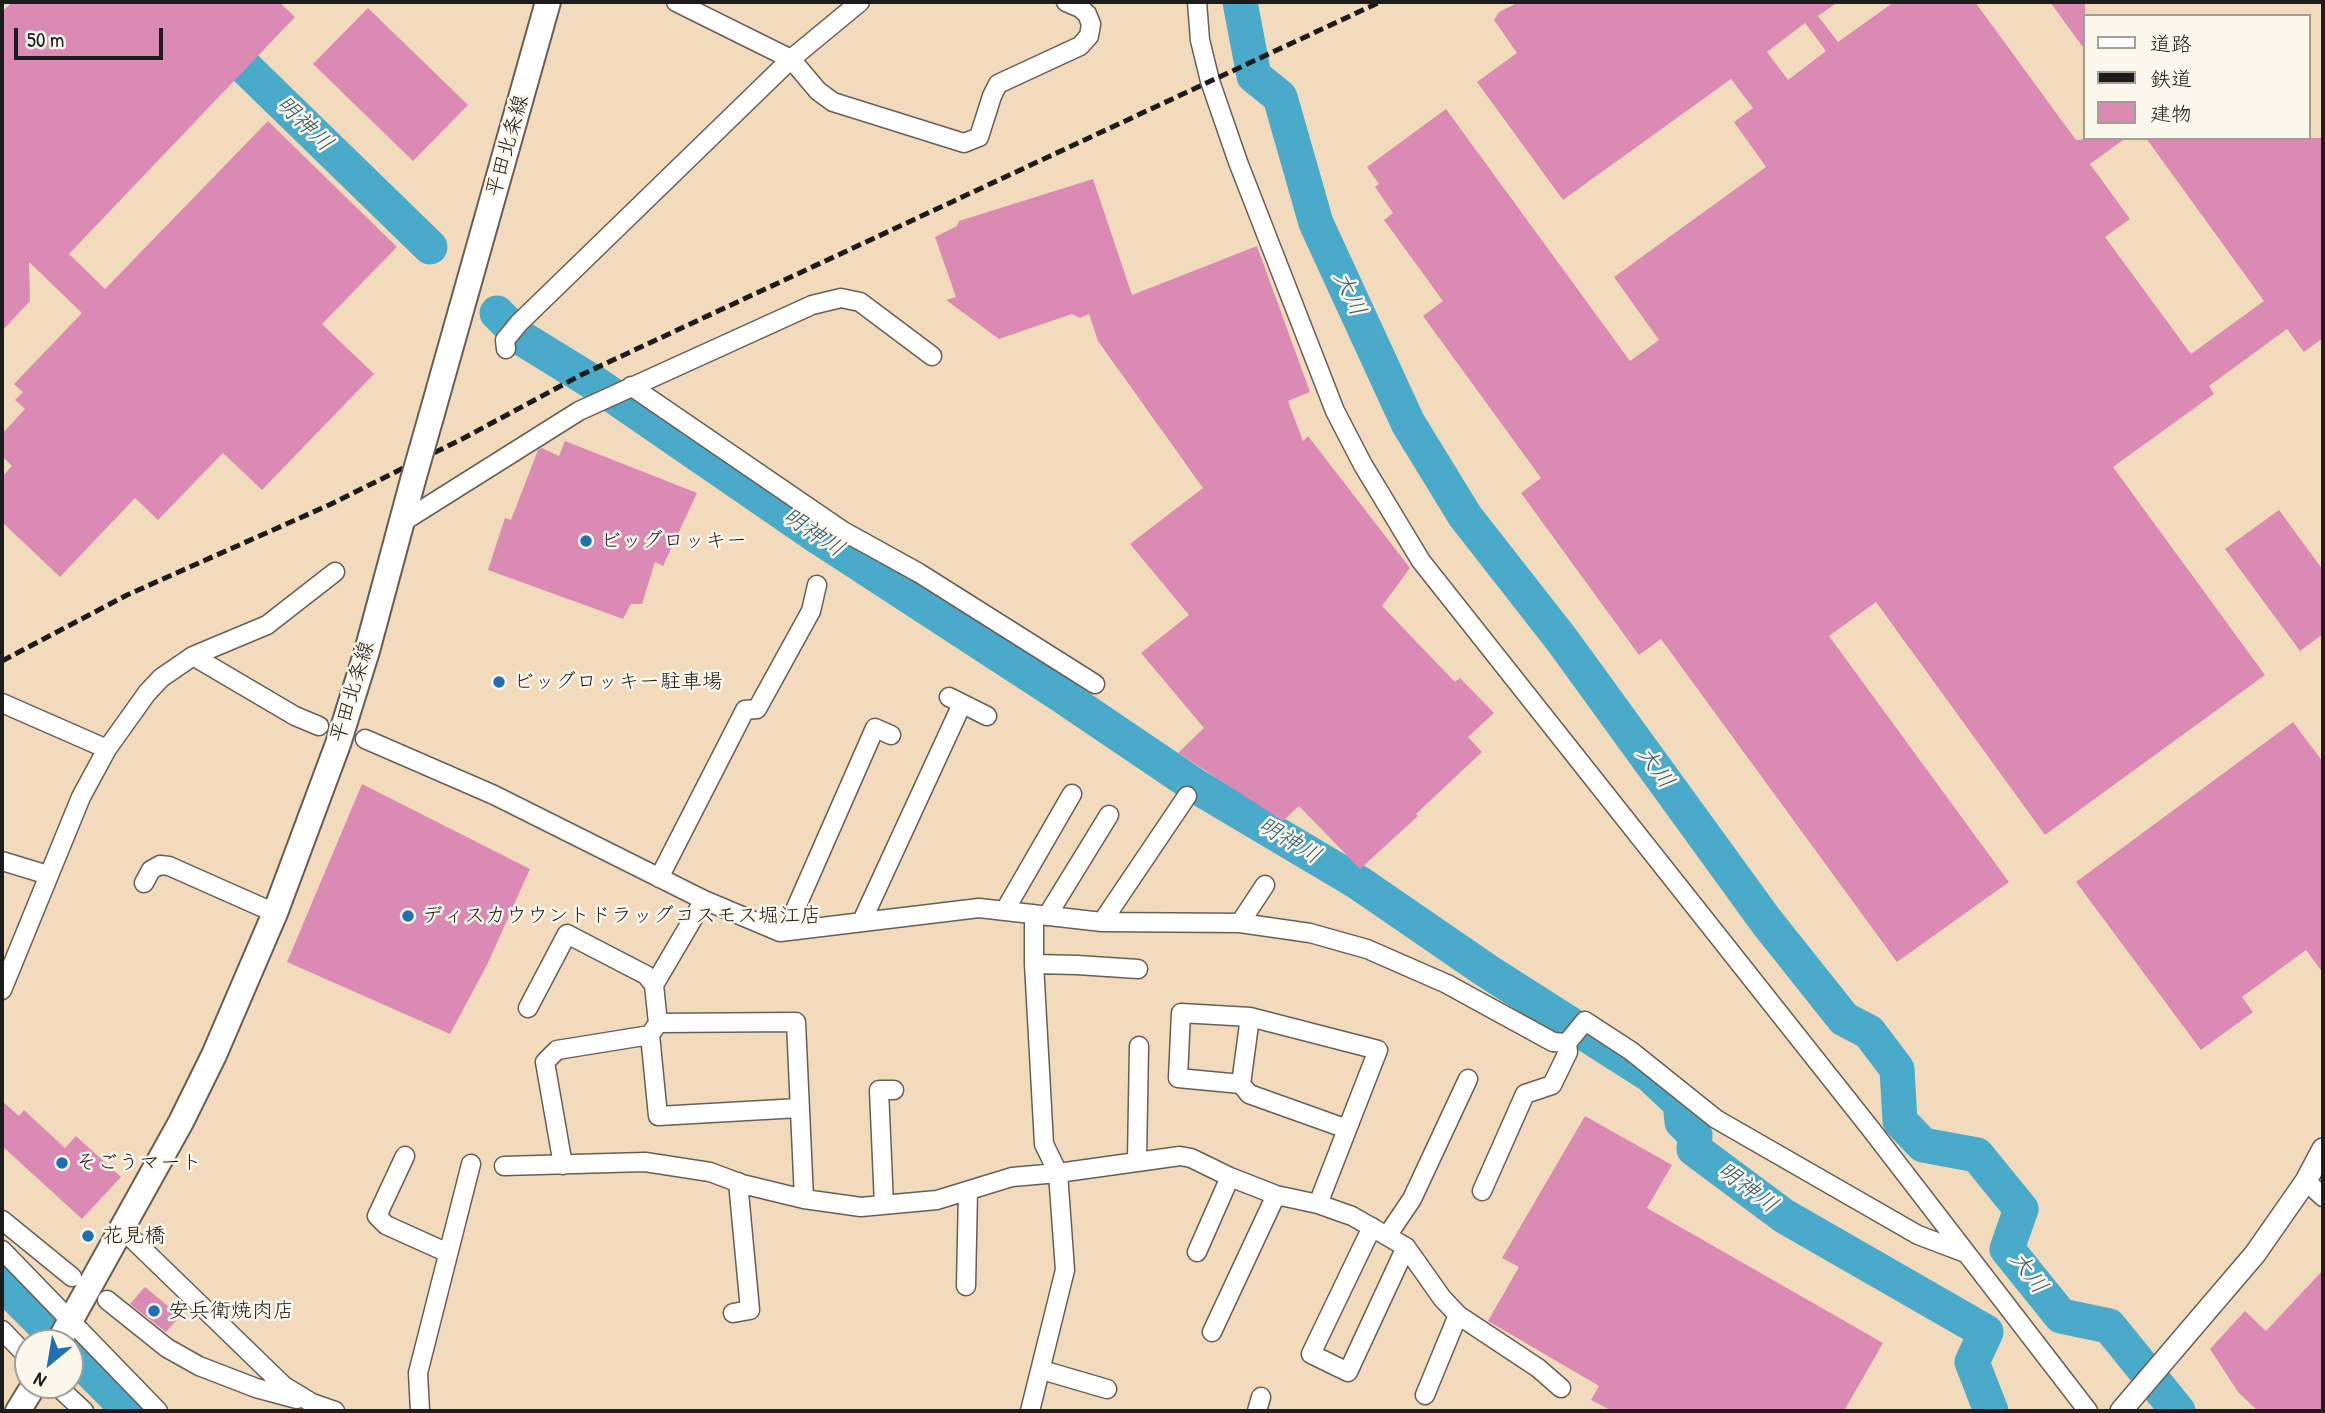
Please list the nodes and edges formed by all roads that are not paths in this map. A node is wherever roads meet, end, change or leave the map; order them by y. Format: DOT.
graph roads {
  1 [pos="548,2"];
  2 [pos="676,2"];
  3 [pos="860,2"];
  4 [pos="1066,2"];
  5 [pos="1197,2"];
  6 [pos="791,59"];
  7 [pos="506,349"];
  8 [pos="932,356"];
  9 [pos="626,388"];
  10 [pos="401,523"];
  11 [pos="335,572"];
  12 [pos="817,585"];
  13 [pos="193,656"];
  14 [pos="1095,684"];
  15 [pos="2,703"];
  16 [pos="987,716"];
  17 [pos="319,726"];
  18 [pos="891,735"];
  19 [pos="365,739"];
  20 [pos="107,749"];
  21 [pos="1072,794"];
  22 [pos="1187,796"];
  23 [pos="1109,815"];
  24 [pos="2,861"];
  25 [pos="48,875"];
  26 [pos="659,878"];
  27 [pos="144,883"];
  28 [pos="1265,885"];
  29 [pos="704,900"];
  30 [pos="1004,910"];
  31 [pos="275,913"];
  32 [pos="1041,915"];
  33 [pos="862,921"];
  34 [pos="1102,922"];
  35 [pos="1240,923"];
  36 [pos="796,930"];
  37 [pos="7,964"];
  38 [pos="1034,964"];
  39 [pos="1138,969"];
  40 [pos="654,985"];
  41 [pos="2,989"];
  42 [pos="528,1009"];
  43 [pos="1251,1017"];
  44 [pos="654,1029"];
  45 [pos="1572,1036"];
  46 [pos="1139,1046"];
  47 [pos="1468,1079"];
  48 [pos="1241,1084"];
  49 [pos="894,1090"];
  50 [pos="799,1108"];
  51 [pos="1347,1129"];
  52 [pos="2323,1149"];
  53 [pos="402,1156"];
  54 [pos="1137,1160"];
  55 [pos="471,1164"];
  56 [pos="563,1165"];
  57 [pos="504,1166"];
  58 [pos="1058,1173"];
  59 [pos="1230,1177"];
  60 [pos="2306,1181"];
  61 [pos="738,1182"];
  62 [pos="968,1191"];
  63 [pos="1482,1191"];
  64 [pos="1276,1195"];
  65 [pos="2323,1196"];
  66 [pos="804,1199"];
  67 [pos="1318,1204"];
  68 [pos="884,1205"];
  69 [pos="2,1220"];
  70 [pos="122,1229"];
  71 [pos="1380,1231"];
  72 [pos="1406,1247"];
  73 [pos="2,1250"];
  74 [pos="1198,1252"];
  75 [pos="1964,1252"];
  76 [pos="448,1253"];
  77 [pos="72,1278"];
  78 [pos="966,1286"];
  79 [pos="107,1300"];
  80 [pos="733,1313"];
  81 [pos="1458,1314"];
  82 [pos="63,1329"];
  83 [pos="66,1329"];
  84 [pos="1212,1332"];
  85 [pos="84,1347"];
  86 [pos="1042,1370"];
  87 [pos="1561,1388"];
  88 [pos="1107,1389"];
  89 [pos="1425,1395"];
  90 [pos="71,1399"];
  91 [pos="312,1403"];
  92 [pos="84,1411"];
  93 [pos="158,1411"];
  94 [pos="335,1411"];
  95 [pos="420,1411"];
  96 [pos="1030,1411"];
  97 [pos="2088,1411"];
  98 [pos="2121,1411"];
  1 -- 10 [label="main road, 平田北条線, bridge"];
  2 -- 6 [label="street"];
  3 -- 6 [label="street"];
  4 -- 6 [label="street"];
  5 -- 75 [label="street"];
  6 -- 7 [label="street"];
  8 -- 9 [label="street"];
  9 -- 10 [label="street"];
  9 -- 14 [label="street"];
  10 -- 31 [label="main road, 平田北条線"];
  11 -- 13 [label="street"];
  12 -- 26 [label="street"];
  13 -- 17 [label="street"];
  13 -- 20 [label="street"];
  15 -- 20 [label="street"];
  16 -- 33 [label="street"];
  18 -- 36 [label="street"];
  19 -- 26 [label="street"];
  20 -- 25 [label="street"];
  21 -- 30 [label="street"];
  22 -- 34 [label="street"];
  23 -- 32 [label="street"];
  24 -- 25 [label="street"];
  25 -- 37 [label="street"];
  26 -- 29 [label="street"];
  27 -- 31 [label="street"];
  28 -- 35 [label="street"];
  29 -- 36 [label="street"];
  29 -- 40 [label="street"];
  30 -- 32 [label="street"];
  30 -- 33 [label="street"];
  31 -- 70 [label="main road, 平田北条線"];
  32 -- 34 [label="street"];
  32 -- 38 [label="street"];
  33 -- 36 [label="street"];
  34 -- 35 [label="street"];
  35 -- 45 [label="street"];
  37 -- 41 [label="street"];
  38 -- 39 [label="street"];
  38 -- 58 [label="street"];
  40 -- 42 [label="street"];
  40 -- 44 [label="street"];
  43 -- 48 [label="street"];
  43 -- 48 [label="street"];
  43 -- 51 [label="street"];
  44 -- 50 [label="street"];
  44 -- 50 [label="street"];
  44 -- 56 [label="street"];
  45 -- 63 [label="street"];
  45 -- 75 [label="street"];
  46 -- 54 [label="street"];
  47 -- 71 [label="street"];
  48 -- 51 [label="street"];
  49 -- 68 [label="street"];
  50 -- 66 [label="street"];
  51 -- 67 [label="street"];
  52 -- 60 [label="street"];
  53 -- 76 [label="street"];
  54 -- 58 [label="street"];
  54 -- 59 [label="street"];
  55 -- 76 [label="street"];
  56 -- 57 [label="street"];
  56 -- 61 [label="street"];
  58 -- 62 [label="street"];
  58 -- 86 [label="street"];
  59 -- 64 [label="street"];
  59 -- 74 [label="street"];
  60 -- 65 [label="street"];
  60 -- 98 [label="street"];
  61 -- 66 [label="street"];
  61 -- 80 [label="street"];
  62 -- 68 [label="street"];
  62 -- 78 [label="street"];
  64 -- 67 [label="street"];
  64 -- 84 [label="street"];
  66 -- 68 [label="street"];
  67 -- 71 [label="street"];
  69 -- 77 [label="street"];
  70 -- 83 [label="main road, 平田北条線"];
  70 -- 91 [label="street"];
  71 -- 72 [label="street"];
  71 -- 72 [label="street"];
  72 -- 81 [label="street"];
  73 -- 82 [label="street"];
  75 -- 97 [label="street"];
  76 -- 95 [label="street"];
  79 -- 91 [label="street"];
  81 -- 87 [label="street"];
  81 -- 89 [label="street"];
  85 -- 93 [label="street"];
  86 -- 88 [label="street"];
  86 -- 96 [label="street"];
  90 -- 92 [label="street"];
  91 -- 94 [label="street"];
}
